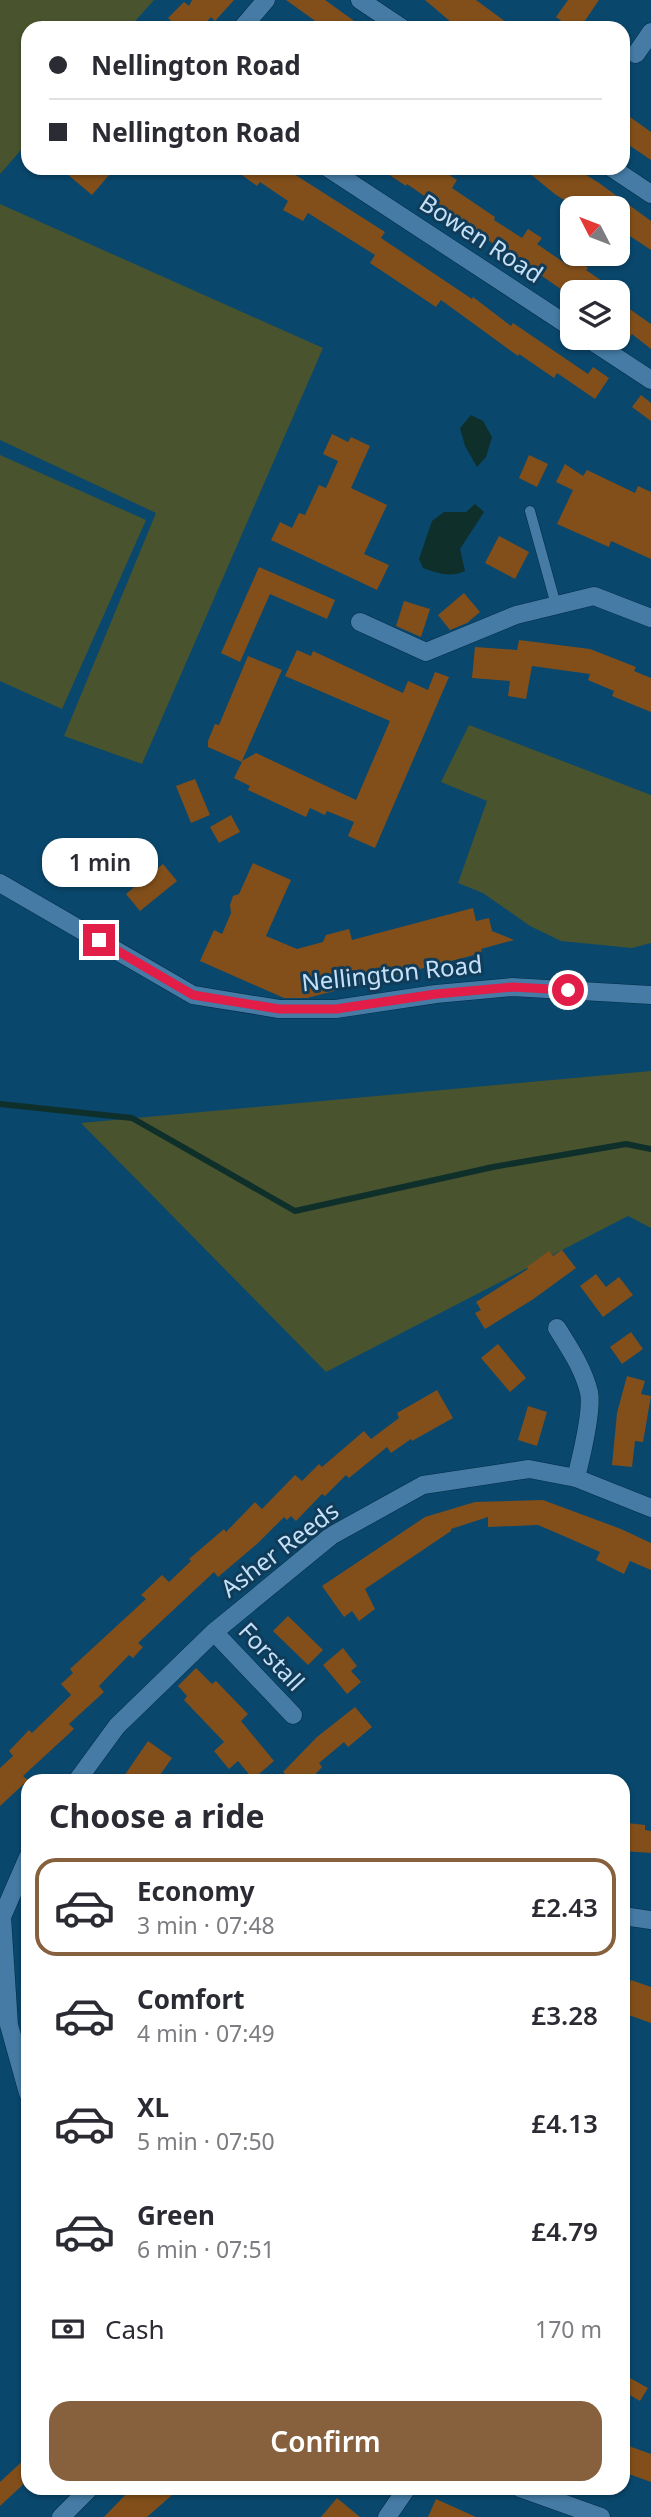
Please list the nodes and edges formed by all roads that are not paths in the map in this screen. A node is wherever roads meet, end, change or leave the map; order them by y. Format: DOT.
graph roads {
  1 [pos="266,0"];
  2 [pos="360,0"];
  3 [pos="248,21"];
  4 [pos="392,21"];
  5 [pos="651,32"];
  6 [pos="636,54"];
  7 [pos="339,175"];
  8 [pos="622,175"];
  9 [pos="651,194"];
  10 [pos="560,320"];
  11 [pos="605,350"];
  12 [pos="651,380"];
  13 [pos="530,510"];
  14 [pos="556,605"];
  15 [pos="651,618"];
  16 [pos="360,622"];
  17 [pos="0,883"];
  18 [pos="651,995"];
  19 [pos="557,1328"];
  20 [pos="576,1478"];
  21 [pos="651,1508"];
  22 [pos="214,1632"];
  23 [pos="293,1715"];
  24 [pos="82,1774"];
  25 [pos="21,1873"];
  26 [pos="630,1917"];
  27 [pos="651,1920"];
  28 [pos="21,2068"];
  29 [pos="83,2495"];
  30 [pos="402,2495"];
  31 [pos="540,2495"];
  32 [pos="61,2517"];
  33 [pos="387,2517"];
  34 [pos="601,2517"];
  1 -- 3 [label="street"];
  2 -- 4 [label="street"];
  5 -- 6 [label="street"];
  7 -- 10 [label="street, Bowen Road"];
  8 -- 9 [label="street"];
  11 -- 12 [label="street"];
  13 -- 14 [label="lane"];
  14 -- 15 [label="street"];
  14 -- 16 [label="street"];
  17 -- 18 [label="street, Nellington Road"];
  19 -- 20 [label="street"];
  20 -- 21 [label="street, Asher Reeds"];
  20 -- 22 [label="street, Asher Reeds"];
  22 -- 23 [label="street, Forstall"];
  22 -- 24 [label="street, Asher Reeds"];
  25 -- 28 [label="street"];
  26 -- 27 [label="street"];
  29 -- 32 [label="street"];
  30 -- 33 [label="street"];
  31 -- 34 [label="street"];
}
